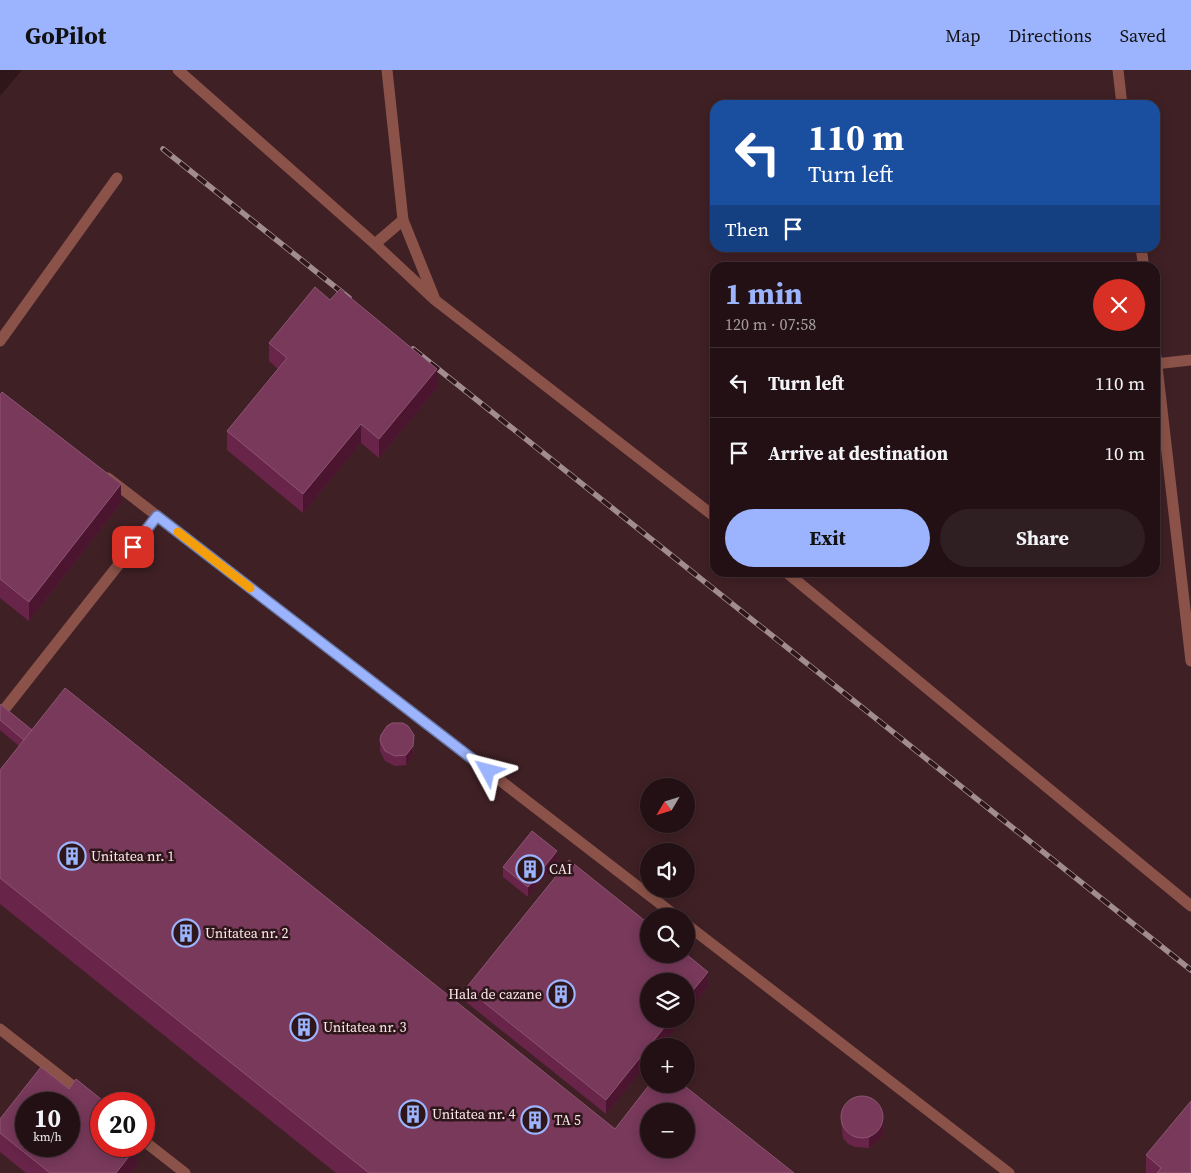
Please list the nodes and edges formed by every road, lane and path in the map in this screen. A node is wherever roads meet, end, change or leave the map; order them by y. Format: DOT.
graph roads {
  1 [pos="178,70"];
  2 [pos="387,70"];
  3 [pos="1118,70"];
  4 [pos="1121,100"];
  5 [pos="117,178"];
  6 [pos="403,220"];
  7 [pos="375,244"];
  8 [pos="435,300"];
  9 [pos="0,341"];
  10 [pos="1191,360"];
  11 [pos="1160,364"];
  12 [pos="1160,398"];
  13 [pos="102,474"];
  14 [pos="710,513"];
  15 [pos="157,516"];
  16 [pos="795,577"];
  17 [pos="1191,661"];
  18 [pos="0,716"];
  19 [pos="1191,906"];
  20 [pos="666,908"];
  21 [pos="695,931"];
  22 [pos="0,1029"];
  23 [pos="90,1099"];
  24 [pos="155,1150"];
  25 [pos="185,1173"];
  26 [pos="1009,1173"];
  1 -- 7 [label="lane"];
  2 -- 6 [label="lane"];
  3 -- 4 [label="lane"];
  5 -- 9 [label="lane"];
  6 -- 7 [label="lane"];
  6 -- 8 [label="lane"];
  7 -- 8 [label="lane"];
  8 -- 14 [label="lane"];
  10 -- 11 [label="lane"];
  12 -- 17 [label="lane"];
  13 -- 15 [label="lane"];
  15 -- 18 [label="lane"];
  15 -- 20 [label="lane"];
  16 -- 19 [label="lane"];
  21 -- 26 [label="lane"];
  22 -- 23 [label="lane"];
  24 -- 25 [label="lane"];
}
